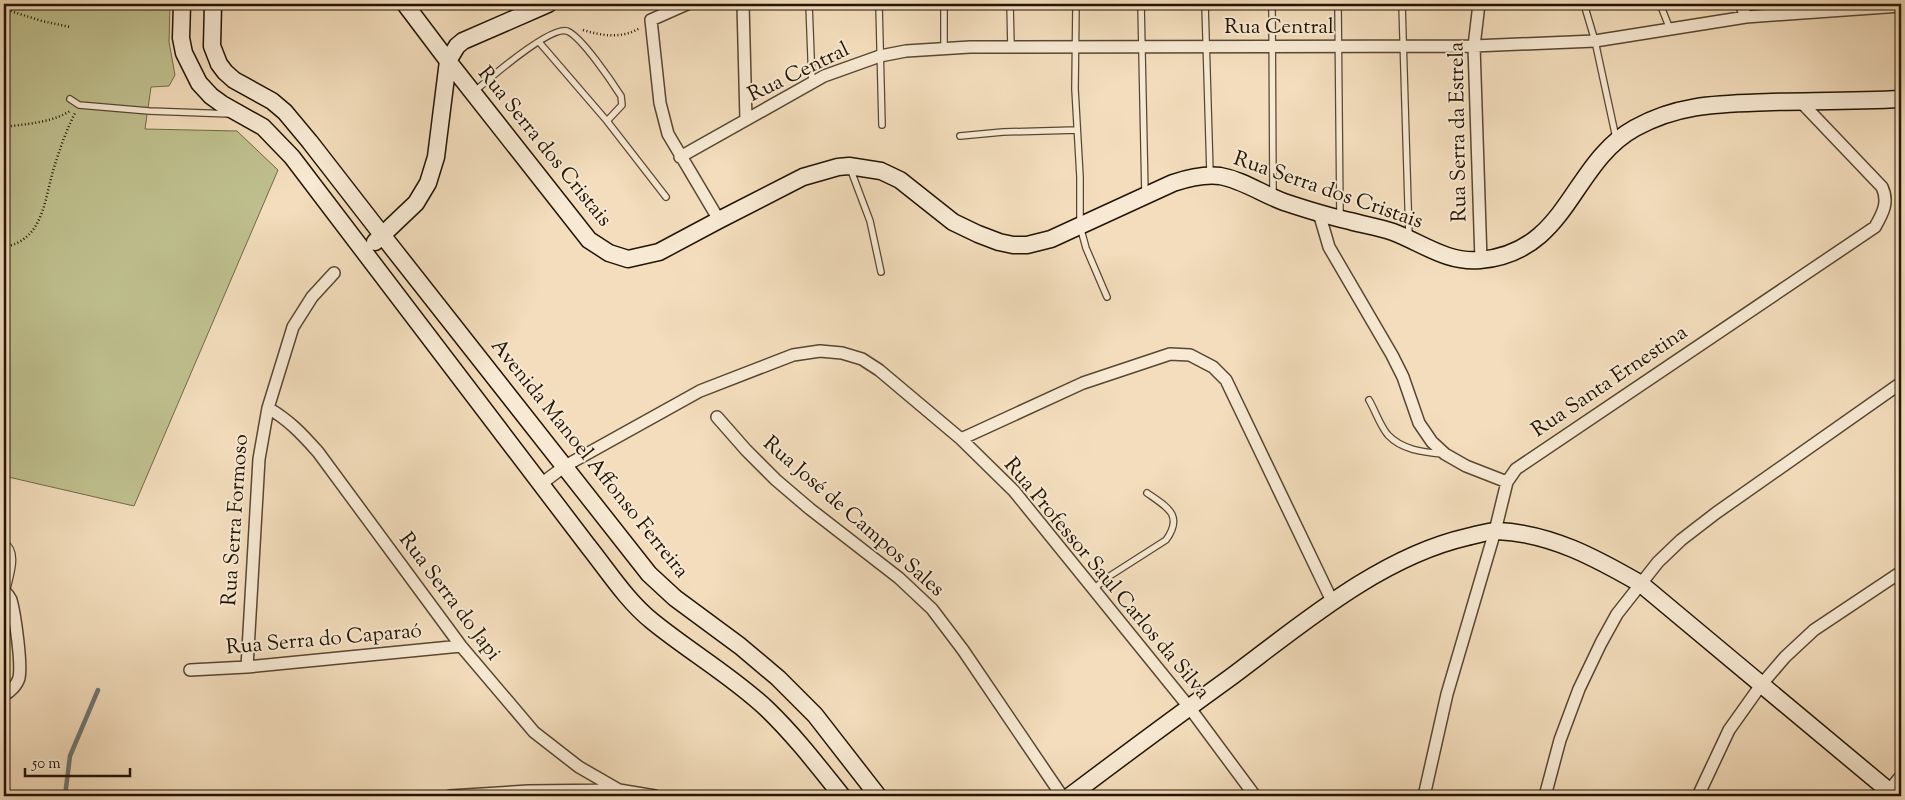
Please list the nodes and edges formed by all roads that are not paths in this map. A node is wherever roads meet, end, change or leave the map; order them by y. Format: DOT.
graph roads {
  1 [pos="182,4"];
  2 [pos="213,4"];
  3 [pos="405,4"];
  4 [pos="548,4"];
  5 [pos="687,4"];
  6 [pos="743,4"];
  7 [pos="809,4"];
  8 [pos="879,4"];
  9 [pos="944,4"];
  10 [pos="1010,4"];
  11 [pos="1076,4"];
  12 [pos="1141,4"];
  13 [pos="1205,4"];
  14 [pos="1272,4"];
  15 [pos="1338,4"];
  16 [pos="1402,4"];
  17 [pos="1479,4"];
  18 [pos="1584,4"];
  19 [pos="1660,4"];
  20 [pos="1740,4"];
  21 [pos="1900,5"];
  22 [pos="1818,7"];
  23 [pos="1746,17"];
  24 [pos="1670,29"];
  25 [pos="1595,41"];
  26 [pos="539,42"];
  27 [pos="212,46"];
  28 [pos="1272,46"];
  29 [pos="1339,46"];
  30 [pos="1403,46"];
  31 [pos="1474,46"];
  32 [pos="1011,47"];
  33 [pos="1142,47"];
  34 [pos="1206,47"];
  35 [pos="1076,48"];
  36 [pos="944,49"];
  37 [pos="184,53"];
  38 [pos="880,56"];
  39 [pos="448,61"];
  40 [pos="812,83"];
  41 [pos="472,92"];
  42 [pos="70,99"];
  43 [pos="1901,99"];
  44 [pos="1800,101"];
  45 [pos="245,115"];
  46 [pos="746,120"];
  47 [pos="607,121"];
  48 [pos="882,125"];
  49 [pos="1077,130"];
  50 [pos="960,136"];
  51 [pos="1616,140"];
  52 [pos="680,157"];
  53 [pos="849,166"];
  54 [pos="1210,175"];
  55 [pos="1145,194"];
  56 [pos="666,197"];
  57 [pos="1273,198"];
  58 [pos="1319,213"];
  59 [pos="1340,219"];
  60 [pos="719,220"];
  61 [pos="1080,226"];
  62 [pos="382,236"];
  63 [pos="1409,239"];
  64 [pos="364,250"];
  65 [pos="1481,260"];
  66 [pos="881,272"];
  67 [pos="334,273"];
  68 [pos="1107,297"];
  69 [pos="1901,383"];
  70 [pos="1369,400"];
  71 [pos="268,408"];
  72 [pos="717,417"];
  73 [pos="961,439"];
  74 [pos="1445,454"];
  75 [pos="565,466"];
  76 [pos="1507,482"];
  77 [pos="541,484"];
  78 [pos="1147,493"];
  79 [pos="1495,531"];
  80 [pos="4,543"];
  81 [pos="1901,572"];
  82 [pos="1641,584"];
  83 [pos="1094,589"];
  84 [pos="5,592"];
  85 [pos="1333,603"];
  86 [pos="461,646"];
  87 [pos="247,667"];
  88 [pos="190,670"];
  89 [pos="1761,685"];
  90 [pos="4,695"];
  91 [pos="1189,707"];
  92 [pos="1901,776"];
  93 [pos="619,790"];
  94 [pos="1889,794"];
  95 [pos="450,796"];
  96 [pos="655,796"];
  97 [pos="842,796"];
  98 [pos="878,796"];
  99 [pos="1062,796"];
  100 [pos="1070,796"];
  101 [pos="1254,796"];
  102 [pos="1424,796"];
  103 [pos="1545,796"];
  104 [pos="1698,796"];
  1 -- 37 [label="main road"];
  2 -- 27 [label="main road"];
  3 -- 39 [label="main road, Rua Serra dos Cristais"];
  4 -- 39 [label="main road"];
  5 -- 52 [label="street"];
  6 -- 46 [label="street"];
  7 -- 40 [label="lane"];
  8 -- 38 [label="lane"];
  9 -- 36 [label="lane"];
  10 -- 32 [label="lane"];
  11 -- 35 [label="lane"];
  12 -- 33 [label="lane"];
  13 -- 34 [label="lane"];
  14 -- 28 [label="lane"];
  15 -- 29 [label="lane"];
  16 -- 30 [label="lane"];
  17 -- 31 [label="street, Rua Serra da Estrela"];
  18 -- 25 [label="lane"];
  19 -- 24 [label="lane"];
  20 -- 23 [label="street"];
  21 -- 22 [label="street, Rua Central"];
  22 -- 23 [label="street, Rua Central"];
  23 -- 24 [label="street, Rua Central"];
  24 -- 25 [label="street, Rua Central"];
  25 -- 31 [label="street, Rua Central"];
  25 -- 51 [label="lane"];
  26 -- 41 [label="lane"];
  26 -- 47 [label="lane"];
  26 -- 47 [label="lane"];
  27 -- 37 [label="main road"];
  27 -- 62 [label="main road, Avenida Manoel Affonso Ferreira"];
  28 -- 29 [label="street, Rua Central"];
  28 -- 34 [label="street, Rua Central"];
  28 -- 57 [label="lane"];
  29 -- 30 [label="street, Rua Central"];
  29 -- 59 [label="lane"];
  30 -- 31 [label="street, Rua Central"];
  30 -- 63 [label="lane"];
  31 -- 65 [label="street, Rua Serra da Estrela"];
  32 -- 35 [label="street, Rua Central"];
  32 -- 36 [label="street, Rua Central"];
  33 -- 34 [label="street, Rua Central"];
  33 -- 35 [label="street, Rua Central"];
  33 -- 55 [label="lane"];
  34 -- 54 [label="lane"];
  35 -- 49 [label="lane"];
  36 -- 38 [label="street, Rua Central"];
  37 -- 45 [label="main road"];
  38 -- 40 [label="street, Rua Central"];
  38 -- 48 [label="lane"];
  39 -- 41 [label="main road, Rua Serra dos Cristais"];
  39 -- 62 [label="main road"];
  40 -- 46 [label="street, Rua Central"];
  41 -- 60 [label="main road, Rua Serra dos Cristais"];
  42 -- 45 [label="lane"];
  43 -- 44 [label="main road, Rua Serra dos Cristais"];
  44 -- 51 [label="main road, Rua Serra dos Cristais"];
  44 -- 76 [label="street, Rua Santa Ernestina"];
  45 -- 64 [label="main road"];
  46 -- 52 [label="street, Rua Central"];
  47 -- 56 [label="lane"];
  49 -- 50 [label="lane"];
  49 -- 61 [label="lane"];
  51 -- 65 [label="main road, Rua Serra dos Cristais"];
  52 -- 60 [label="street"];
  53 -- 60 [label="main road, Rua Serra dos Cristais"];
  53 -- 61 [label="main road, Rua Serra dos Cristais"];
  53 -- 66 [label="lane"];
  54 -- 55 [label="main road, Rua Serra dos Cristais"];
  54 -- 57 [label="main road, Rua Serra dos Cristais"];
  55 -- 61 [label="main road, Rua Serra dos Cristais"];
  57 -- 58 [label="main road, Rua Serra dos Cristais"];
  58 -- 59 [label="main road, Rua Serra dos Cristais"];
  58 -- 74 [label="street"];
  59 -- 63 [label="main road, Rua Serra dos Cristais"];
  61 -- 68 [label="lane"];
  62 -- 64 [label="main road"];
  62 -- 75 [label="main road, Avenida Manoel Affonso Ferreira"];
  63 -- 65 [label="main road, Rua Serra dos Cristais"];
  64 -- 77 [label="main road"];
  67 -- 71 [label="street, Rua Serra Formoso"];
  69 -- 82 [label="street"];
  70 -- 74 [label="lane"];
  71 -- 86 [label="street, Rua Serra do Japi"];
  71 -- 87 [label="street, Rua Serra Formoso"];
  72 -- 99 [label="street, Rua José de Campos Sales"];
  73 -- 75 [label="street, Rua Professor Saul Carlos da Silva"];
  73 -- 83 [label="street, Rua Professor Saul Carlos da Silva"];
  73 -- 85 [label="street"];
  74 -- 76 [label="street"];
  75 -- 77 [label="street, Rua Professor Saul Carlos da Silva"];
  75 -- 98 [label="main road, Avenida Manoel Affonso Ferreira"];
  76 -- 79 [label="street, Rua Santa Ernestina"];
  77 -- 97 [label="main road"];
  78 -- 83 [label="lane"];
  79 -- 82 [label="main road"];
  79 -- 85 [label="main road"];
  79 -- 102 [label="street, Rua Santa Ernestina"];
  80 -- 84 [label="lane"];
  81 -- 89 [label="street"];
  82 -- 89 [label="main road"];
  82 -- 103 [label="street"];
  83 -- 91 [label="street, Rua Professor Saul Carlos da Silva"];
  84 -- 90 [label="street"];
  85 -- 91 [label="main road"];
  86 -- 87 [label="street, Rua Serra do Caparaó"];
  86 -- 93 [label="street, Rua Serra do Japi"];
  87 -- 88 [label="street, Rua Serra do Caparaó"];
  89 -- 94 [label="main road"];
  89 -- 104 [label="street"];
  91 -- 100 [label="main road"];
  91 -- 101 [label="street, Rua Professor Saul Carlos da Silva"];
  92 -- 94 [label="street"];
  93 -- 95 [label="street"];
  93 -- 96 [label="street"];
}
